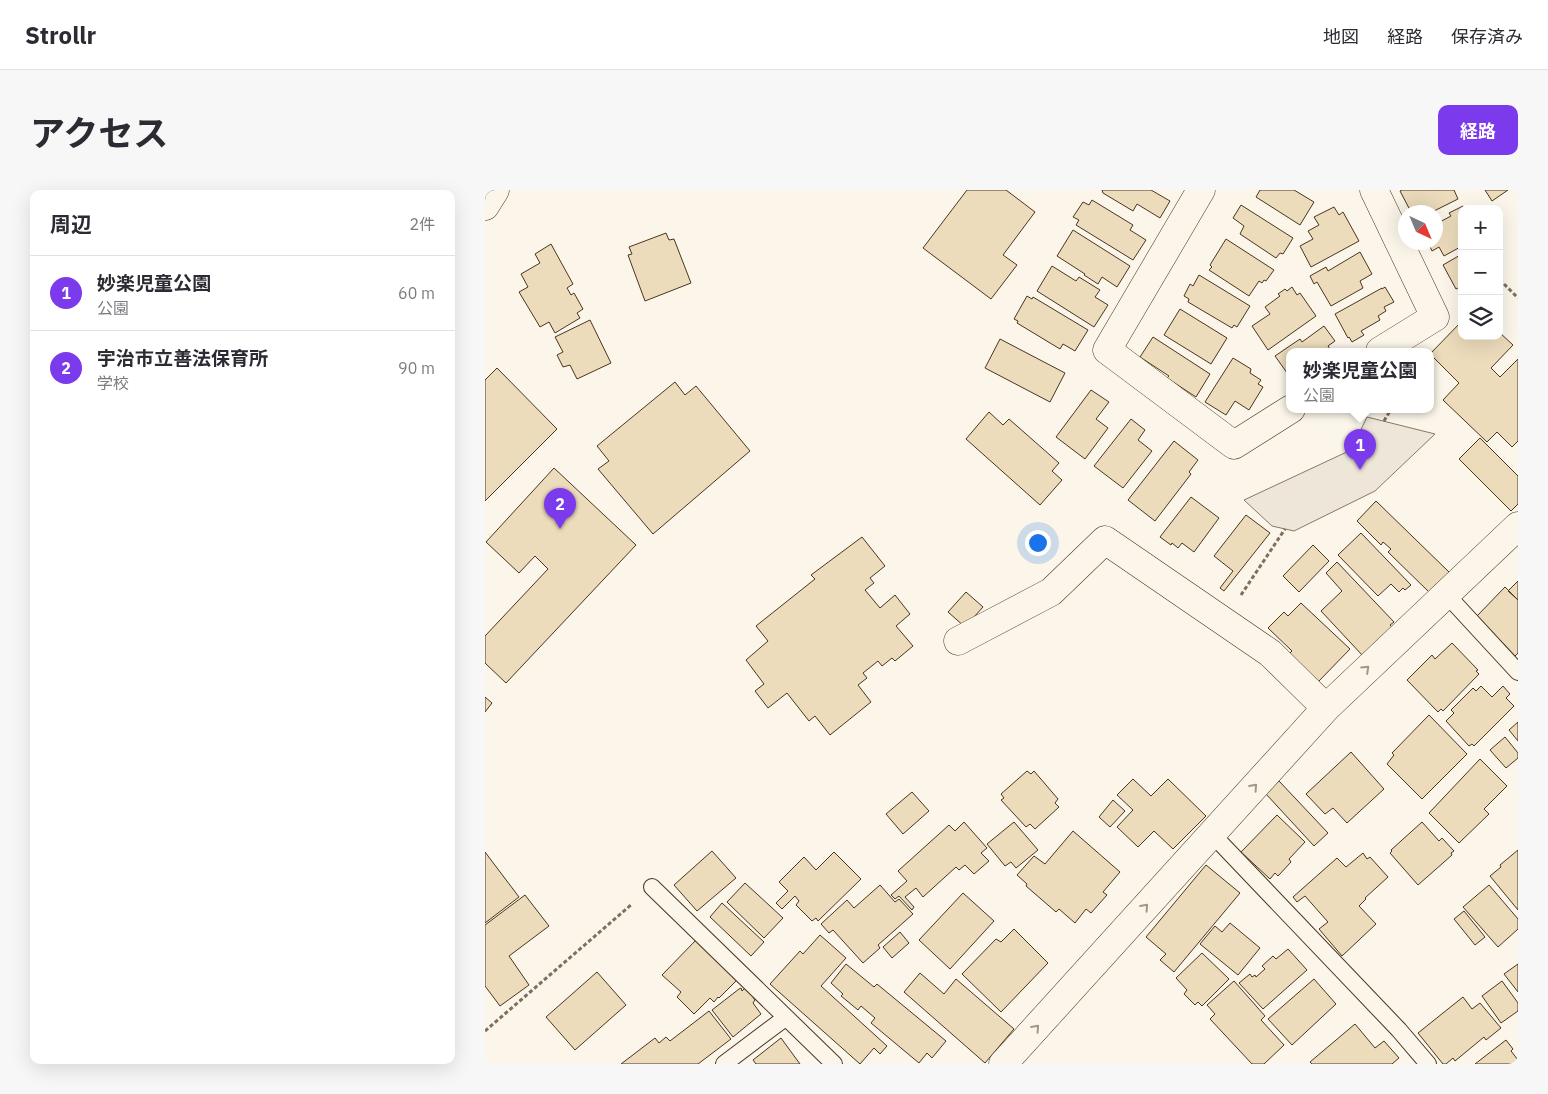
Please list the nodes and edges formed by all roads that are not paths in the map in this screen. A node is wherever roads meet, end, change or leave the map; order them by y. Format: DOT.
graph roads {
  1 [pos="495,190"];
  2 [pos="1201,190"];
  3 [pos="1373,190"];
  4 [pos="485,206"];
  5 [pos="1385,348"];
  6 [pos="1286,412"];
  7 [pos="1518,526"];
  8 [pos="1446,594"];
  9 [pos="958,641"];
  10 [pos="1518,672"];
  11 [pos="1325,708"];
  12 [pos="1212,834"];
  13 [pos="652,887"];
  14 [pos="785,1018"];
  15 [pos="724,1064"];
  16 [pos="834,1064"];
  17 [pos="1003,1064"];
  18 [pos="1428,1064"];
  1 -- 4 [label="street"];
  2 -- 6 [label="street"];
  3 -- 5 [label="street"];
  7 -- 8 [label="street"];
  8 -- 10 [label="lane"];
  11 -- 8 [label="street, one-way"];
  9 -- 11 [label="street"];
  12 -- 11 [label="street, one-way"];
  17 -- 12 [label="street, one-way"];
  12 -- 18 [label="lane"];
  13 -- 14 [label="lane"];
  14 -- 15 [label="lane"];
  14 -- 16 [label="lane"];
}
